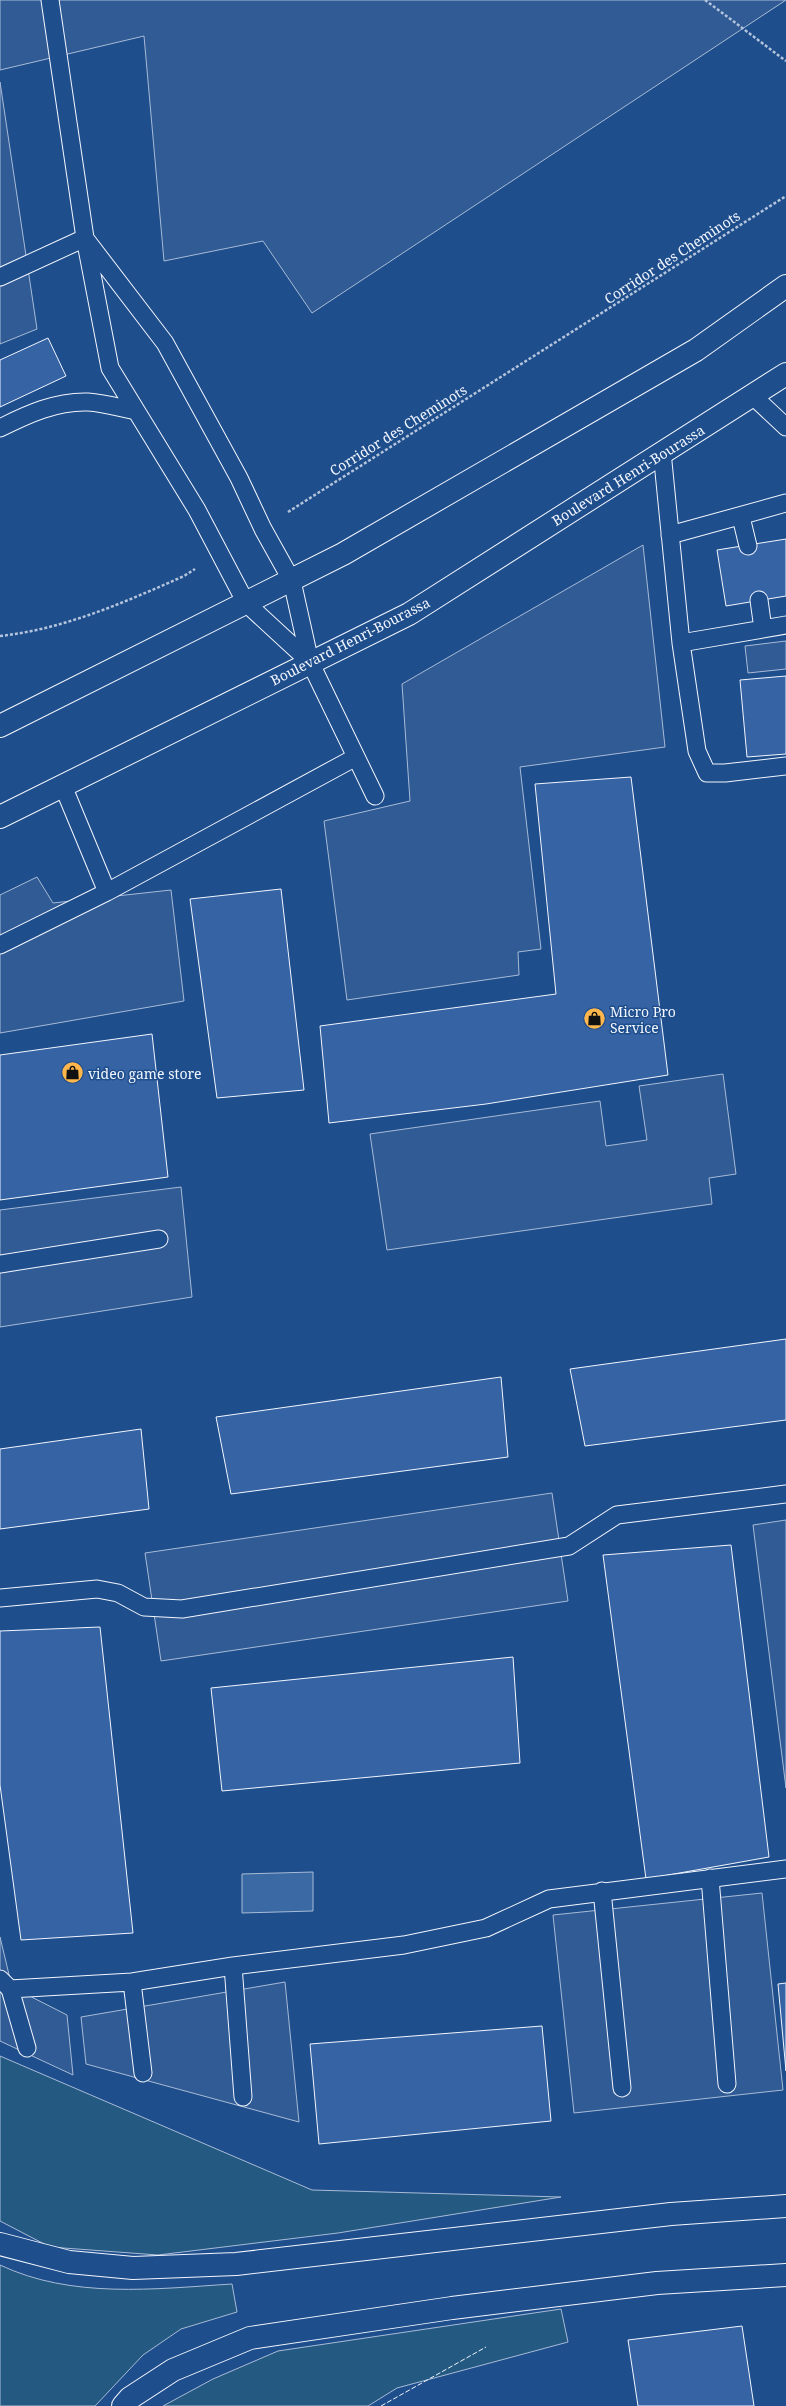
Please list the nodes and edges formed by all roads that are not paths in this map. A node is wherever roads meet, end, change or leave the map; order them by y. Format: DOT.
graph roads {
  1 [pos="50,0"];
  2 [pos="85,238"];
  3 [pos="0,277"];
  4 [pos="786,286"];
  5 [pos="786,374"];
  6 [pos="786,389"];
  7 [pos="754,397"];
  8 [pos="136,411"];
  9 [pos="786,427"];
  10 [pos="0,428"];
  11 [pos="662,452"];
  12 [pos="786,503"];
  13 [pos="741,517"];
  14 [pos="670,534"];
  15 [pos="748,546"];
  16 [pos="292,581"];
  17 [pos="759,600"];
  18 [pos="246,603"];
  19 [pos="786,625"];
  20 [pos="763,629"];
  21 [pos="681,643"];
  22 [pos="310,662"];
  23 [pos="0,726"];
  24 [pos="356,757"];
  25 [pos="786,766"];
  26 [pos="63,786"];
  27 [pos="374,796"];
  28 [pos="0,817"];
  29 [pos="107,892"];
  30 [pos="0,945"];
  31 [pos="159,1239"];
  32 [pos="0,1264"];
  33 [pos="786,1494"];
  34 [pos="0,1598"];
  35 [pos="786,1869"];
  36 [pos="710,1878"];
  37 [pos="602,1891"];
  38 [pos="233,1966"];
  39 [pos="132,1982"];
  40 [pos="5,1984"];
  41 [pos="27,2048"];
  42 [pos="143,2073"];
  43 [pos="727,2084"];
  44 [pos="622,2088"];
  45 [pos="243,2097"];
  46 [pos="786,2206"];
  47 [pos="0,2244"];
  48 [pos="786,2275"];
  49 [pos="123,2406"];
  1 -- 2 [label="lane"];
  2 -- 3 [label="lane"];
  2 -- 8 [label="lane"];
  2 -- 16 [label="lane"];
  4 -- 16 [label="main road"];
  5 -- 7 [label="main road, Boulevard Henri-Bourassa"];
  6 -- 7 [label="main road"];
  7 -- 9 [label="lane"];
  7 -- 11 [label="main road, Boulevard Henri-Bourassa"];
  8 -- 10 [label="lane"];
  8 -- 18 [label="lane"];
  11 -- 14 [label="lane"];
  11 -- 22 [label="main road, Boulevard Henri-Bourassa"];
  12 -- 13 [label="lane"];
  13 -- 14 [label="lane"];
  13 -- 15 [label="lane"];
  14 -- 21 [label="lane"];
  16 -- 18 [label="main road"];
  16 -- 22 [label="lane"];
  17 -- 20 [label="lane"];
  18 -- 22 [label="lane"];
  18 -- 23 [label="main road"];
  19 -- 20 [label="lane"];
  20 -- 21 [label="lane"];
  21 -- 25 [label="lane"];
  22 -- 24 [label="lane"];
  22 -- 26 [label="main road, Boulevard Henri-Bourassa"];
  24 -- 27 [label="lane"];
  24 -- 29 [label="lane"];
  26 -- 28 [label="main road, Boulevard Henri-Bourassa"];
  26 -- 29 [label="lane"];
  29 -- 30 [label="lane"];
  31 -- 32 [label="lane"];
  33 -- 34 [label="lane"];
  35 -- 36 [label="lane"];
  36 -- 37 [label="lane"];
  36 -- 43 [label="lane"];
  37 -- 38 [label="lane"];
  37 -- 44 [label="lane"];
  38 -- 39 [label="lane"];
  38 -- 45 [label="lane"];
  39 -- 40 [label="lane"];
  39 -- 42 [label="lane"];
  40 -- 41 [label="lane"];
  46 -- 47 [label="main road"];
  48 -- 49 [label="main road"];
}
